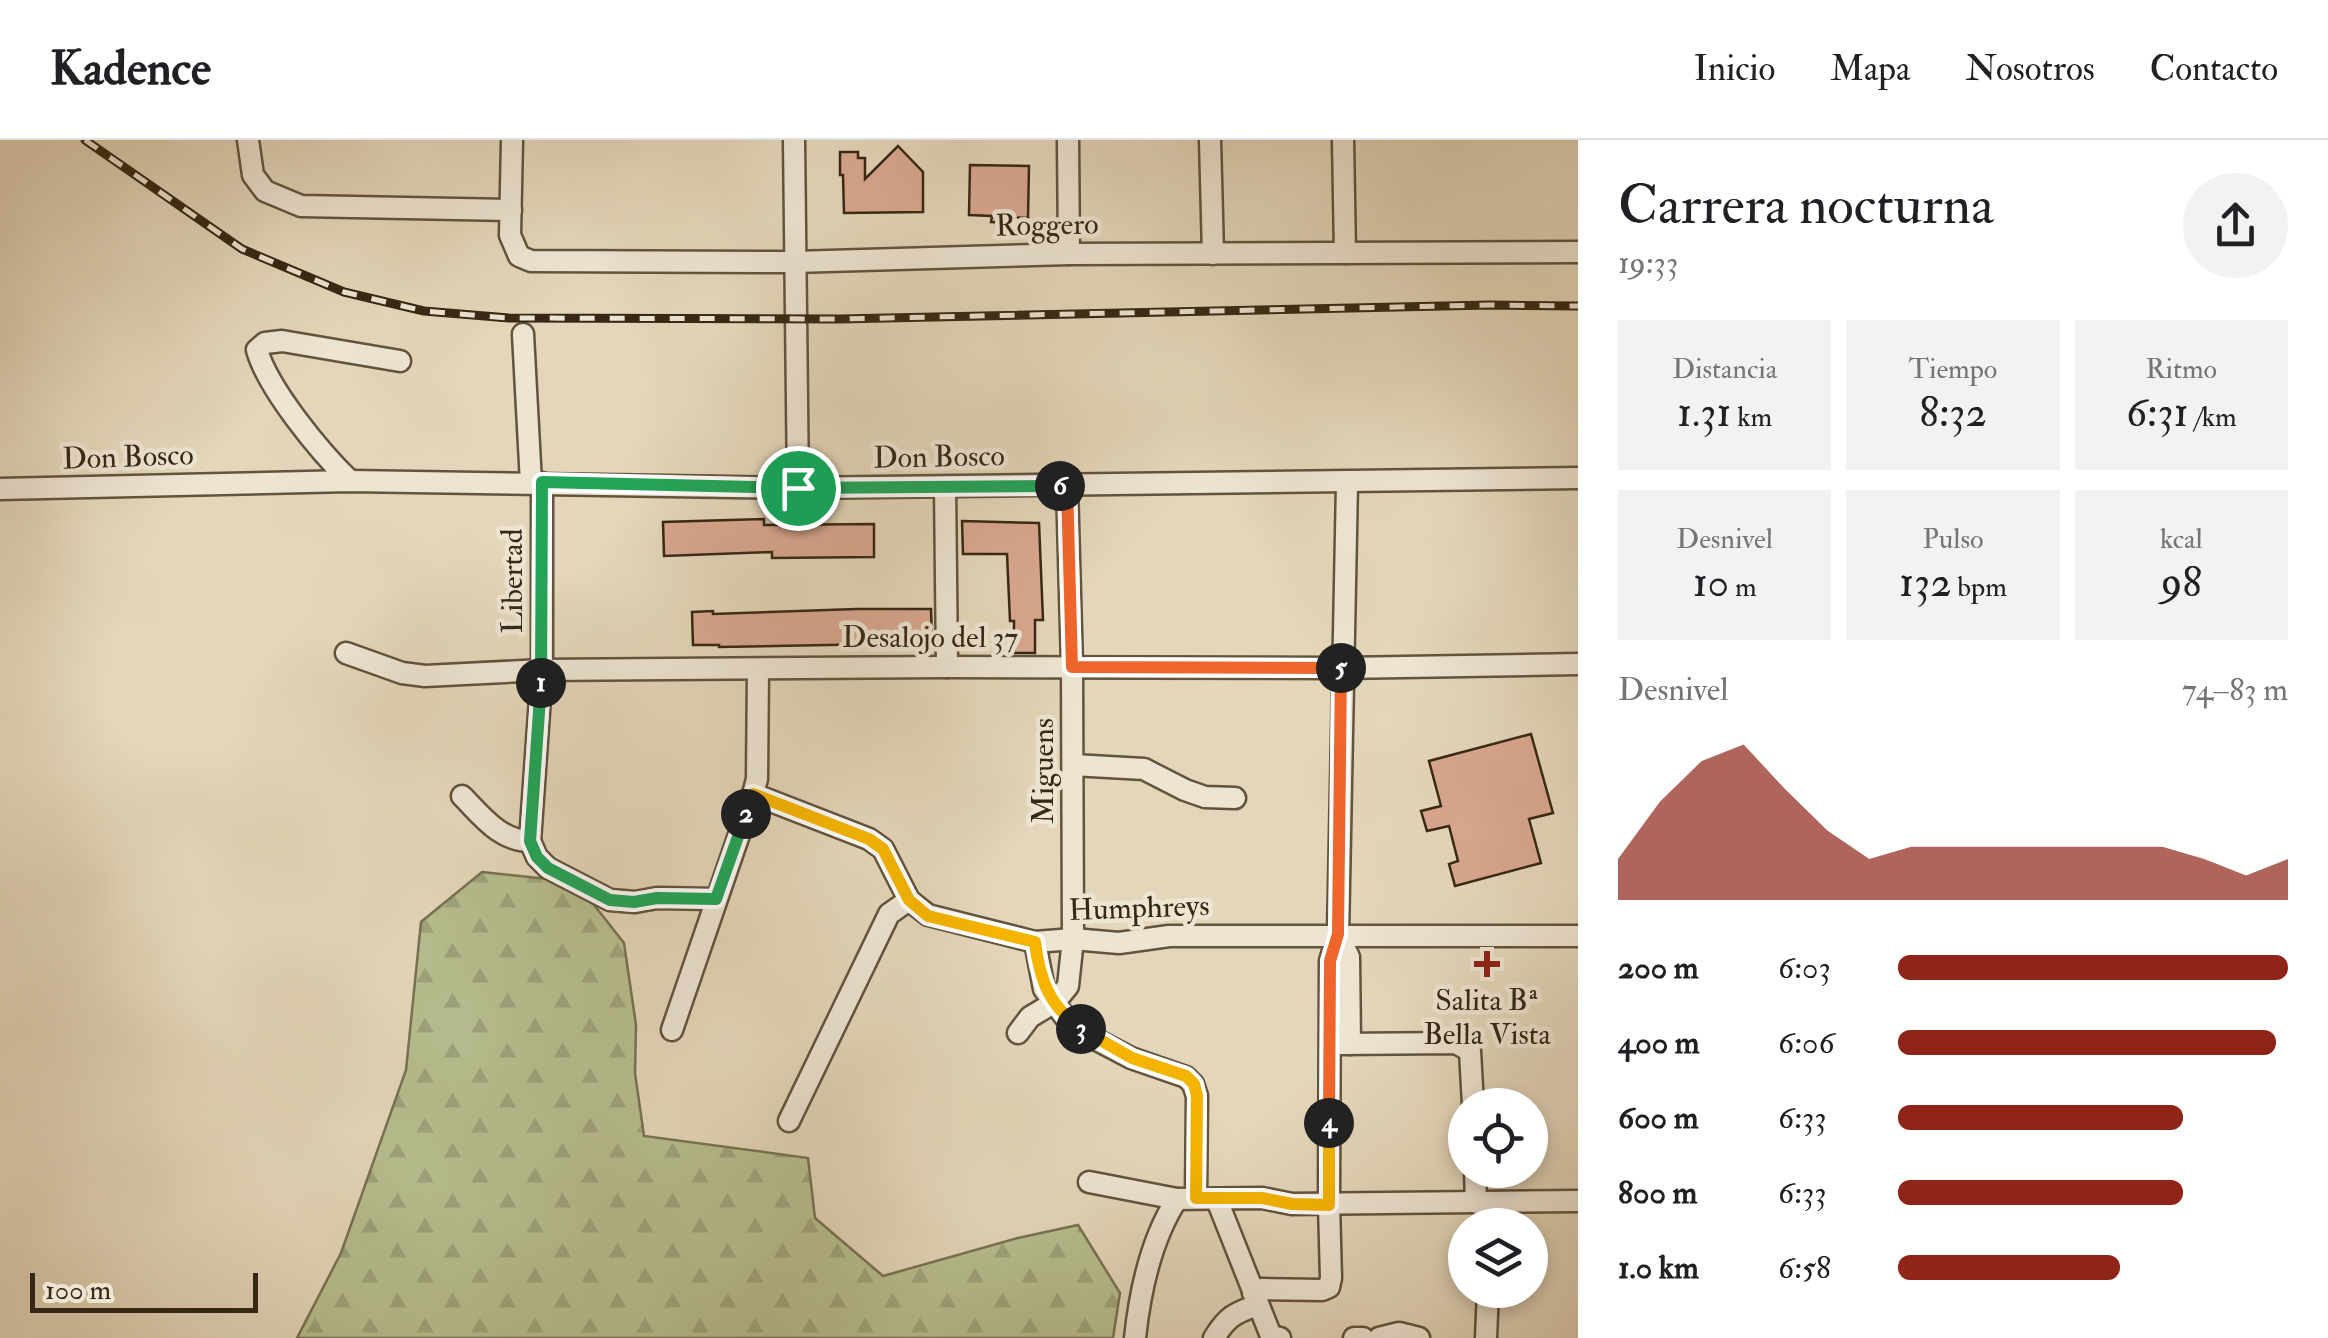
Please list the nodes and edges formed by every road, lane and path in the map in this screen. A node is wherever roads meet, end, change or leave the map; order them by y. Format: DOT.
graph roads {
  1 [pos="248,140"];
  2 [pos="512,140"];
  3 [pos="794,140"];
  4 [pos="1068,140"];
  5 [pos="1210,140"];
  6 [pos="1343,140"];
  7 [pos="510,210"];
  8 [pos="1578,252"];
  9 [pos="1345,253"];
  10 [pos="1068,254"];
  11 [pos="1213,254"];
  12 [pos="794,262"];
  13 [pos="523,334"];
  14 [pos="400,361"];
  15 [pos="1578,478"];
  16 [pos="350,481"];
  17 [pos="536,483"];
  18 [pos="1347,483"];
  19 [pos="1067,486"];
  20 [pos="945,487"];
  21 [pos="798,488"];
  22 [pos="0,489"];
  23 [pos="346,654"];
  24 [pos="1578,664"];
  25 [pos="947,667"];
  26 [pos="1072,667"];
  27 [pos="1342,668"];
  28 [pos="758,669"];
  29 [pos="542,670"];
  30 [pos="1072,765"];
  31 [pos="753,794"];
  32 [pos="462,796"];
  33 [pos="1235,798"];
  34 [pos="534,849"];
  35 [pos="716,899"];
  36 [pos="909,900"];
  37 [pos="1338,934"];
  38 [pos="1578,936"];
  39 [pos="1073,939"];
  40 [pos="1035,942"];
  41 [pos="1055,1002"];
  42 [pos="672,1030"];
  43 [pos="1018,1033"];
  44 [pos="1340,1044"];
  45 [pos="1473,1088"];
  46 [pos="788,1122"];
  47 [pos="1089,1182"];
  48 [pos="1480,1188"];
  49 [pos="1196,1199"];
  50 [pos="1578,1201"];
  51 [pos="1484,1203"];
  52 [pos="1329,1205"];
  53 [pos="1486,1208"];
  54 [pos="1255,1299"];
  55 [pos="1487,1308"];
  56 [pos="1276,1337"];
  57 [pos="1135,1338"];
  58 [pos="1214,1338"];
  59 [pos="1354,1338"];
  60 [pos="1363,1338"];
  61 [pos="1380,1338"];
  62 [pos="1419,1338"];
  63 [pos="1486,1338"];
  1 -- 7 [label="street"];
  2 -- 7 [label="street"];
  3 -- 12 [label="street"];
  4 -- 10 [label="street"];
  5 -- 11 [label="street"];
  6 -- 9 [label="street"];
  7 -- 12 [label="street, Roggero"];
  8 -- 9 [label="street, Roggero"];
  9 -- 11 [label="street, Roggero"];
  10 -- 11 [label="street, Roggero"];
  10 -- 12 [label="street, Roggero"];
  12 -- 21 [label="street"];
  13 -- 17 [label="street, Libertad"];
  14 -- 16 [label="street"];
  15 -- 18 [label="street, Don Bosco"];
  16 -- 17 [label="street, Don Bosco"];
  16 -- 22 [label="street, Don Bosco"];
  17 -- 21 [label="street, Don Bosco"];
  17 -- 29 [label="street, Libertad"];
  18 -- 19 [label="street, Don Bosco"];
  18 -- 27 [label="street"];
  19 -- 20 [label="street, Don Bosco"];
  19 -- 26 [label="street, Miguens"];
  20 -- 21 [label="street, Don Bosco"];
  20 -- 25 [label="street"];
  23 -- 29 [label="street, Desalojo del 37"];
  24 -- 27 [label="street, Desalojo del 37"];
  25 -- 26 [label="street, Desalojo del 37"];
  25 -- 28 [label="street, Desalojo del 37"];
  26 -- 27 [label="street, Desalojo del 37"];
  26 -- 30 [label="street, Miguens"];
  27 -- 37 [label="street"];
  28 -- 29 [label="street, Desalojo del 37"];
  28 -- 31 [label="street"];
  29 -- 34 [label="street, Libertad"];
  30 -- 33 [label="street"];
  30 -- 39 [label="street, Miguens"];
  31 -- 35 [label="street"];
  31 -- 36 [label="street"];
  32 -- 34 [label="street"];
  34 -- 35 [label="street"];
  35 -- 42 [label="street"];
  36 -- 40 [label="street, Humphreys"];
  36 -- 46 [label="street"];
  37 -- 38 [label="street, Humphreys"];
  37 -- 39 [label="street, Humphreys"];
  37 -- 44 [label="street"];
  39 -- 40 [label="street, Humphreys"];
  39 -- 41 [label="street, Miguens"];
  40 -- 41 [label="street"];
  41 -- 43 [label="street"];
  41 -- 49 [label="street"];
  44 -- 45 [label="street"];
  44 -- 52 [label="street"];
  47 -- 49 [label="street"];
  48 -- 51 [label="street"];
  49 -- 52 [label="street"];
  49 -- 54 [label="street"];
  49 -- 57 [label="street"];
  50 -- 51 [label="street"];
  51 -- 52 [label="street"];
  51 -- 53 [label="street"];
  52 -- 54 [label="street"];
  54 -- 56 [label="street"];
  54 -- 58 [label="street"];
  55 -- 63 [label="street"];
  59 -- 60 [label="street"];
  61 -- 62 [label="street"];
}
